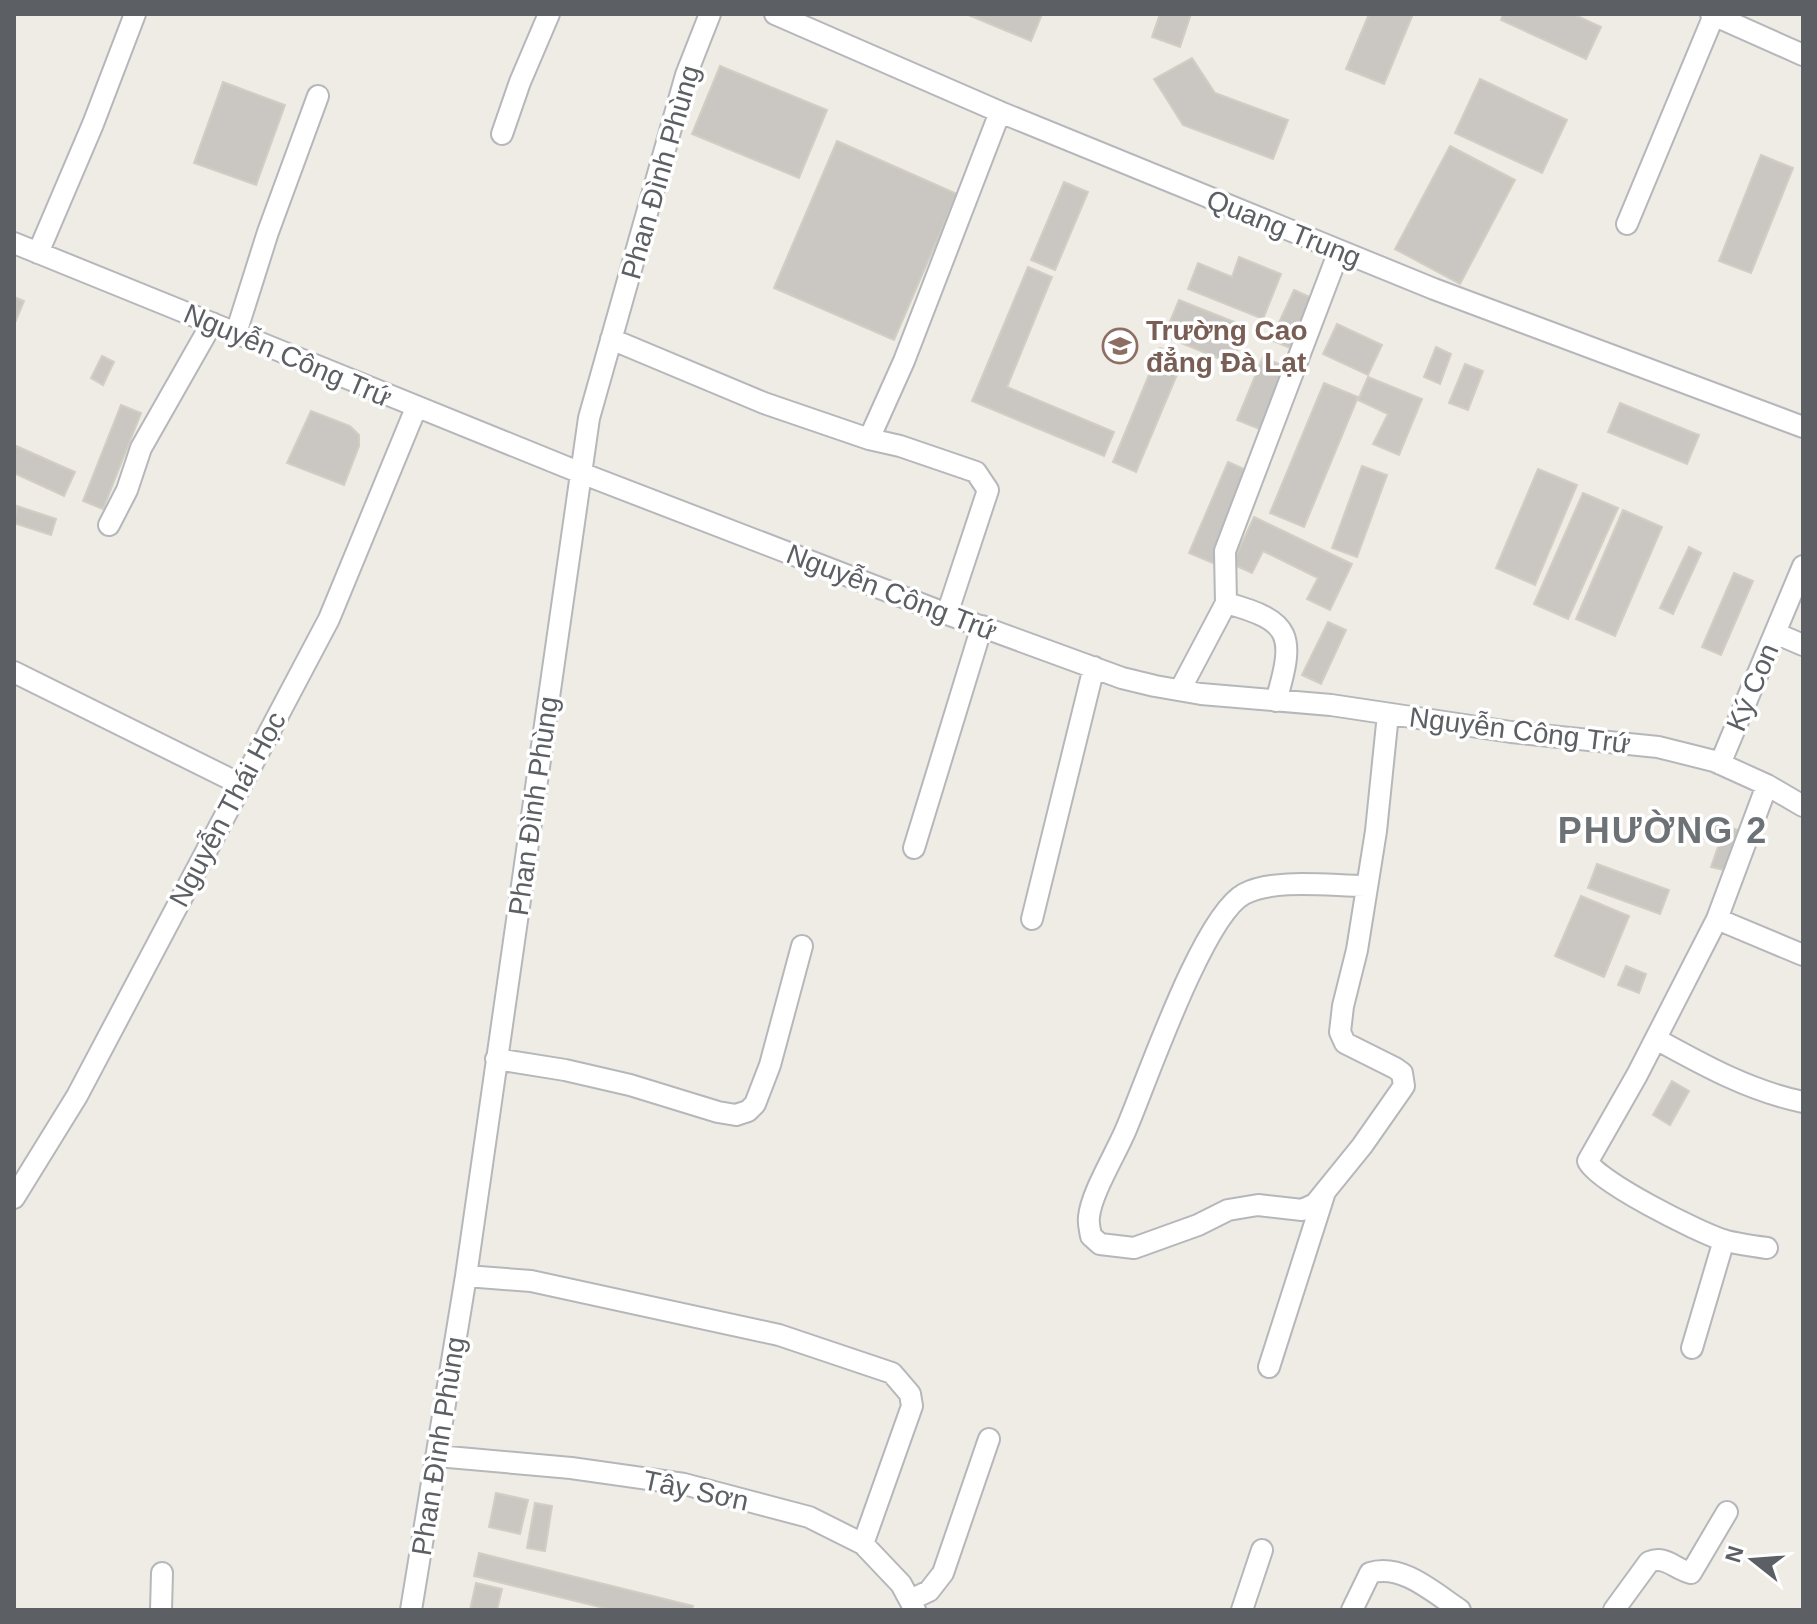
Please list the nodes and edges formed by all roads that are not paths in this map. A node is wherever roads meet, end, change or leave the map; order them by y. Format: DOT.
graph roads {
  1 [pos="135,14"];
  2 [pos="549,14"];
  3 [pos="710,14"];
  4 [pos="775,14"];
  5 [pos="1713,15"];
  6 [pos="1803,55"];
  7 [pos="318,96"];
  8 [pos="1000,112"];
  9 [pos="502,134"];
  10 [pos="1627,224"];
  11 [pos="14,243"];
  12 [pos="1339,251"];
  13 [pos="38,253"];
  14 [pos="212,323"];
  15 [pos="236,333"];
  16 [pos="611,339"];
  17 [pos="416,408"];
  18 [pos="1801,428"];
  19 [pos="869,439"];
  20 [pos="581,473"];
  21 [pos="109,525"];
  22 [pos="1803,566"];
  23 [pos="1226,603"];
  24 [pos="947,614"];
  25 [pos="982,626"];
  26 [pos="1775,633"];
  27 [pos="1803,645"];
  28 [pos="1094,667"];
  29 [pos="14,672"];
  30 [pos="1180,690"];
  31 [pos="1276,701"];
  32 [pos="1388,714"];
  33 [pos="1720,764"];
  34 [pos="240,784"];
  35 [pos="1767,785"];
  36 [pos="1801,800"];
  37 [pos="914,848"];
  38 [pos="1365,886"];
  39 [pos="1032,919"];
  40 [pos="1717,919"];
  41 [pos="802,946"];
  42 [pos="1803,955"];
  43 [pos="1656,1039"];
  44 [pos="496,1059"];
  45 [pos="1803,1102"];
  46 [pos="1324,1195"];
  47 [pos="14,1198"];
  48 [pos="1724,1240"];
  49 [pos="1767,1248"];
  50 [pos="466,1276"];
  51 [pos="1692,1348"];
  52 [pos="1269,1367"];
  53 [pos="989,1439"];
  54 [pos="437,1456"];
  55 [pos="1727,1512"];
  56 [pos="863,1544"];
  57 [pos="1262,1550"];
  58 [pos="162,1573"];
  59 [pos="912,1605"];
  60 [pos="161,1610"];
  61 [pos="411,1610"];
  62 [pos="1242,1610"];
  63 [pos="1352,1610"];
  64 [pos="1460,1610"];
  65 [pos="1614,1610"];
  1 -- 13 [label="street"];
  2 -- 9 [label="street"];
  3 -- 16 [label="street, Phan Đình Phùng"];
  4 -- 8 [label="street, Quang Trung"];
  5 -- 6 [label="street"];
  5 -- 10 [label="street"];
  7 -- 15 [label="street"];
  8 -- 12 [label="street, Quang Trung"];
  8 -- 19 [label="street"];
  11 -- 13 [label="street, Nguyễn Công Trứ"];
  12 -- 18 [label="street, Quang Trung"];
  12 -- 23 [label="street"];
  13 -- 14 [label="street, Nguyễn Công Trứ"];
  14 -- 15 [label="street, Nguyễn Công Trứ"];
  14 -- 21 [label="street"];
  15 -- 17 [label="street, Nguyễn Công Trứ"];
  16 -- 19 [label="street"];
  16 -- 20 [label="street, Phan Đình Phùng"];
  17 -- 20 [label="street, Nguyễn Công Trứ"];
  17 -- 34 [label="street, Nguyễn Thái Học"];
  19 -- 24 [label="street"];
  20 -- 24 [label="street, Nguyễn Công Trứ"];
  20 -- 44 [label="street, Phan Đình Phùng"];
  22 -- 26 [label="street, Ký Con"];
  23 -- 30 [label="street"];
  23 -- 31 [label="street"];
  24 -- 25 [label="street, Nguyễn Công Trứ"];
  25 -- 28 [label="street, Nguyễn Công Trứ"];
  25 -- 37 [label="street"];
  26 -- 27 [label="street"];
  26 -- 33 [label="street, Ký Con"];
  28 -- 30 [label="street, Nguyễn Công Trứ"];
  28 -- 39 [label="street"];
  29 -- 34 [label="street"];
  30 -- 31 [label="street, Nguyễn Công Trứ"];
  31 -- 32 [label="street, Nguyễn Công Trứ"];
  32 -- 33 [label="street, Nguyễn Công Trứ"];
  32 -- 38 [label="street"];
  33 -- 35 [label="street, Nguyễn Công Trứ"];
  34 -- 47 [label="street, Nguyễn Thái Học"];
  35 -- 36 [label="street, Nguyễn Công Trứ"];
  35 -- 40 [label="street"];
  38 -- 46 [label="street"];
  38 -- 46 [label="street"];
  40 -- 42 [label="street"];
  40 -- 43 [label="street"];
  41 -- 44 [label="street"];
  43 -- 45 [label="street"];
  43 -- 48 [label="street"];
  44 -- 50 [label="street, Phan Đình Phùng"];
  46 -- 52 [label="street"];
  48 -- 49 [label="street"];
  48 -- 51 [label="street"];
  50 -- 54 [label="street, Phan Đình Phùng"];
  50 -- 56 [label="street"];
  53 -- 59 [label="street"];
  54 -- 56 [label="street, Tây Sơn"];
  54 -- 61 [label="street, Phan Đình Phùng"];
  55 -- 65 [label="street"];
  56 -- 59 [label="street, Tây Sơn"];
  57 -- 62 [label="street"];
  58 -- 60 [label="street"];
  63 -- 64 [label="street"];
}
